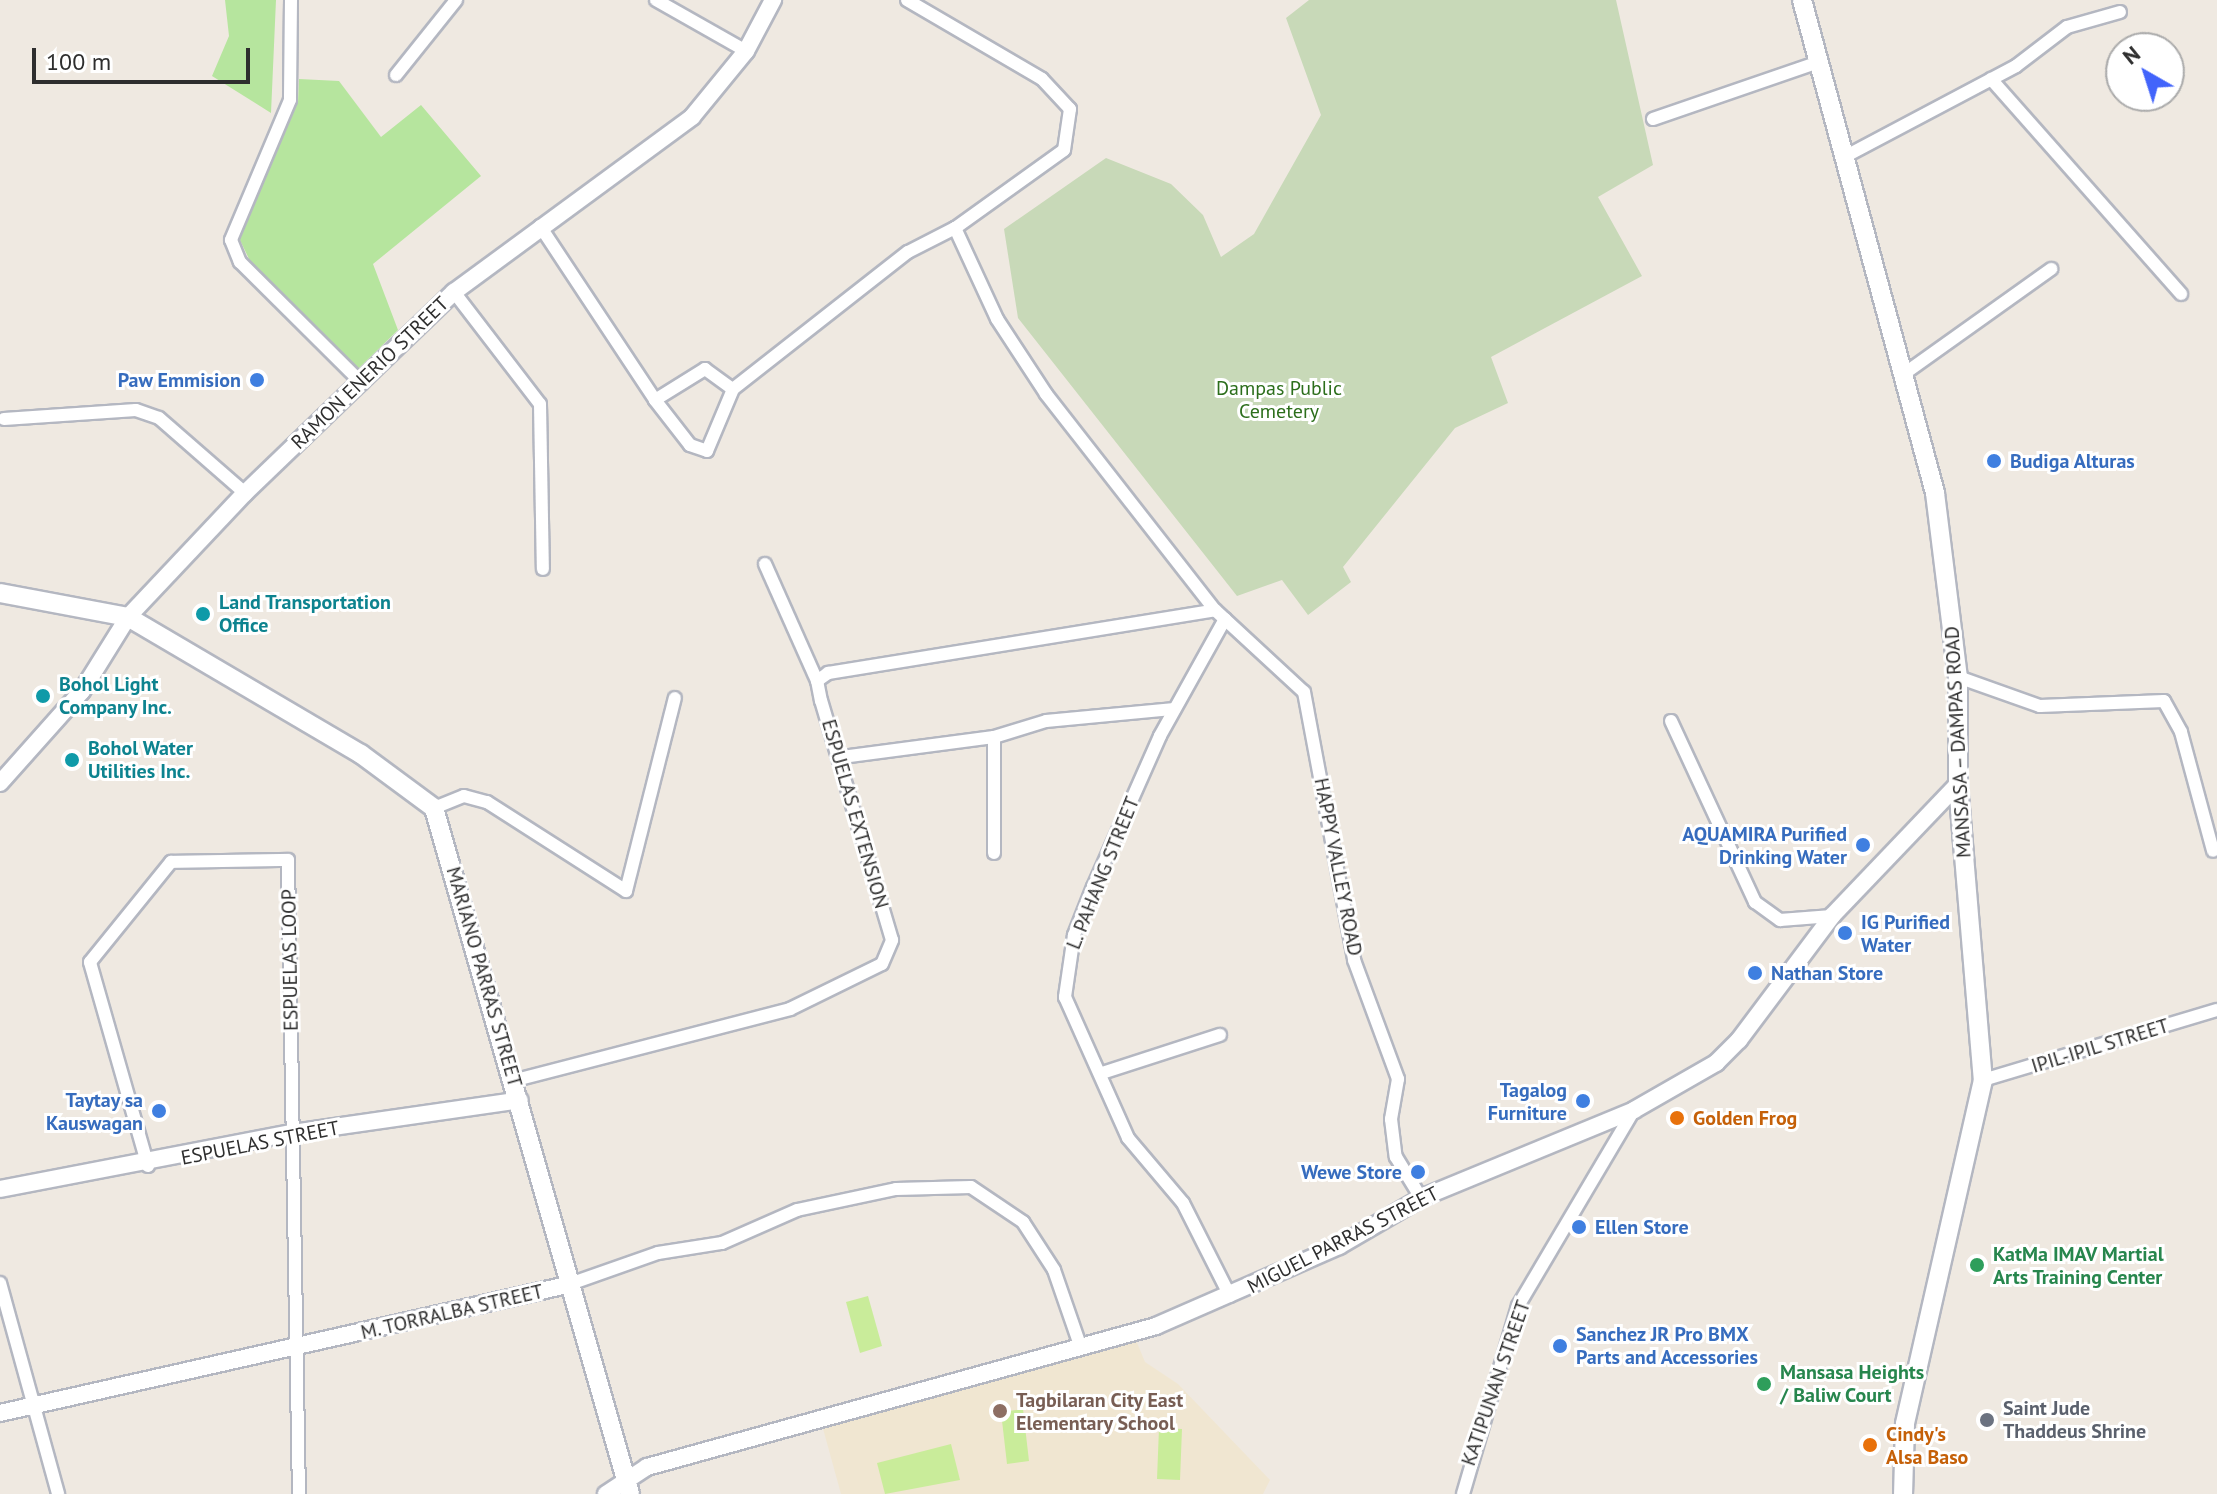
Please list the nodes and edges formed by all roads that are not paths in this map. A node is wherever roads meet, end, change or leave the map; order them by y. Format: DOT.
graph roads {
  1 [pos="291,0"];
  2 [pos="456,0"];
  3 [pos="656,0"];
  4 [pos="773,0"];
  5 [pos="907,0"];
  6 [pos="1802,0"];
  7 [pos="2120,12"];
  8 [pos="746,51"];
  9 [pos="1821,61"];
  10 [pos="396,75"];
  11 [pos="1991,79"];
  12 [pos="1653,119"];
  13 [pos="1848,155"];
  14 [pos="540,226"];
  15 [pos="955,228"];
  16 [pos="2051,269"];
  17 [pos="454,292"];
  18 [pos="2181,294"];
  19 [pos="1904,374"];
  20 [pos="362,383"];
  21 [pos="733,389"];
  22 [pos="655,400"];
  23 [pos="4,419"];
  24 [pos="245,493"];
  25 [pos="765,564"];
  26 [pos="543,569"];
  27 [pos="0,593"];
  28 [pos="1220,615"];
  29 [pos="128,617"];
  30 [pos="1958,677"];
  31 [pos="817,681"];
  32 [pos="675,698"];
  33 [pos="1174,709"];
  34 [pos="1671,721"];
  35 [pos="994,737"];
  36 [pos="842,757"];
  37 [pos="0,783"];
  38 [pos="1958,784"];
  39 [pos="434,808"];
  40 [pos="2213,851"];
  41 [pos="994,853"];
  42 [pos="1832,916"];
  43 [pos="2217,1010"];
  44 [pos="1220,1035"];
  45 [pos="1102,1073"];
  46 [pos="516,1080"];
  47 [pos="1983,1080"];
  48 [pos="520,1100"];
  49 [pos="1634,1110"];
  50 [pos="292,1133"];
  51 [pos="148,1166"];
  52 [pos="0,1189"];
  53 [pos="1421,1198"];
  54 [pos="0,1283"];
  55 [pos="567,1285"];
  56 [pos="1230,1296"];
  57 [pos="296,1348"];
  58 [pos="1081,1348"];
  59 [pos="33,1409"];
  60 [pos="0,1413"];
  61 [pos="628,1487"];
  62 [pos="58,1494"];
  63 [pos="299,1494"];
  64 [pos="606,1494"];
  65 [pos="1463,1494"];
  66 [pos="1903,1494"];
  1 -- 20 [label="street"];
  2 -- 10 [label="street"];
  3 -- 8 [label="street"];
  4 -- 8 [label="street, RAMON ENERIO STREET"];
  5 -- 15 [label="street"];
  6 -- 9 [label="main road, MANSASA – DAMPAS ROAD"];
  7 -- 11 [label="street"];
  8 -- 14 [label="street, RAMON ENERIO STREET"];
  9 -- 12 [label="street"];
  9 -- 13 [label="main road, MANSASA – DAMPAS ROAD"];
  11 -- 13 [label="street"];
  11 -- 18 [label="street"];
  13 -- 19 [label="main road, MANSASA – DAMPAS ROAD"];
  14 -- 17 [label="street, RAMON ENERIO STREET"];
  14 -- 22 [label="street"];
  15 -- 21 [label="street"];
  15 -- 28 [label="street, HAPPY VALLEY ROAD"];
  16 -- 19 [label="street"];
  17 -- 20 [label="street, RAMON ENERIO STREET"];
  17 -- 26 [label="street"];
  19 -- 30 [label="main road, MANSASA – DAMPAS ROAD"];
  20 -- 24 [label="street, RAMON ENERIO STREET"];
  21 -- 22 [label="street"];
  21 -- 22 [label="street"];
  23 -- 24 [label="street"];
  24 -- 29 [label="street, RAMON ENERIO STREET"];
  25 -- 31 [label="street, ESPUELAS EXTENSION"];
  27 -- 29 [label="main road"];
  28 -- 31 [label="street"];
  28 -- 33 [label="street, L. PAHANG STREET"];
  28 -- 53 [label="street, HAPPY VALLEY ROAD"];
  29 -- 37 [label="street, RAMON ENERIO STREET"];
  29 -- 39 [label="main road"];
  30 -- 38 [label="main road, MANSASA – DAMPAS ROAD"];
  30 -- 40 [label="street"];
  31 -- 36 [label="street, ESPUELAS EXTENSION"];
  32 -- 39 [label="street"];
  33 -- 35 [label="street"];
  33 -- 45 [label="street, L. PAHANG STREET"];
  34 -- 42 [label="street"];
  35 -- 36 [label="street"];
  35 -- 41 [label="street"];
  36 -- 46 [label="street, ESPUELAS EXTENSION"];
  38 -- 42 [label="street, MIGUEL PARRAS STREET"];
  38 -- 47 [label="main road, MANSASA – DAMPAS ROAD"];
  39 -- 46 [label="main road, MARIANO PARRAS STREET"];
  42 -- 49 [label="street, MIGUEL PARRAS STREET"];
  43 -- 47 [label="street, IPIL-IPIL STREET"];
  44 -- 45 [label="street"];
  45 -- 56 [label="street, L. PAHANG STREET"];
  46 -- 48 [label="main road, MARIANO PARRAS STREET"];
  47 -- 66 [label="main road, MANSASA – DAMPAS ROAD"];
  48 -- 50 [label="street, ESPUELAS STREET"];
  48 -- 55 [label="main road, MARIANO PARRAS STREET"];
  49 -- 53 [label="street, MIGUEL PARRAS STREET"];
  49 -- 65 [label="street, KATIPUNAN STREET"];
  50 -- 51 [label="street, ESPUELAS STREET"];
  50 -- 51 [label="street, ESPUELAS LOOP"];
  50 -- 57 [label="street"];
  51 -- 52 [label="street, ESPUELAS STREET"];
  53 -- 56 [label="street, MIGUEL PARRAS STREET"];
  54 -- 59 [label="street"];
  55 -- 57 [label="street, M. TORRALBA STREET"];
  55 -- 58 [label="street, M. TORRALBA STREET"];
  55 -- 61 [label="main road, MARIANO PARRAS STREET"];
  56 -- 58 [label="street, MIGUEL PARRAS STREET"];
  57 -- 59 [label="street, M. TORRALBA STREET"];
  57 -- 63 [label="street"];
  58 -- 61 [label="street, MIGUEL PARRAS STREET"];
  59 -- 60 [label="street, M. TORRALBA STREET"];
  59 -- 62 [label="street"];
  61 -- 64 [label="street, MIGUEL PARRAS STREET"];
}
